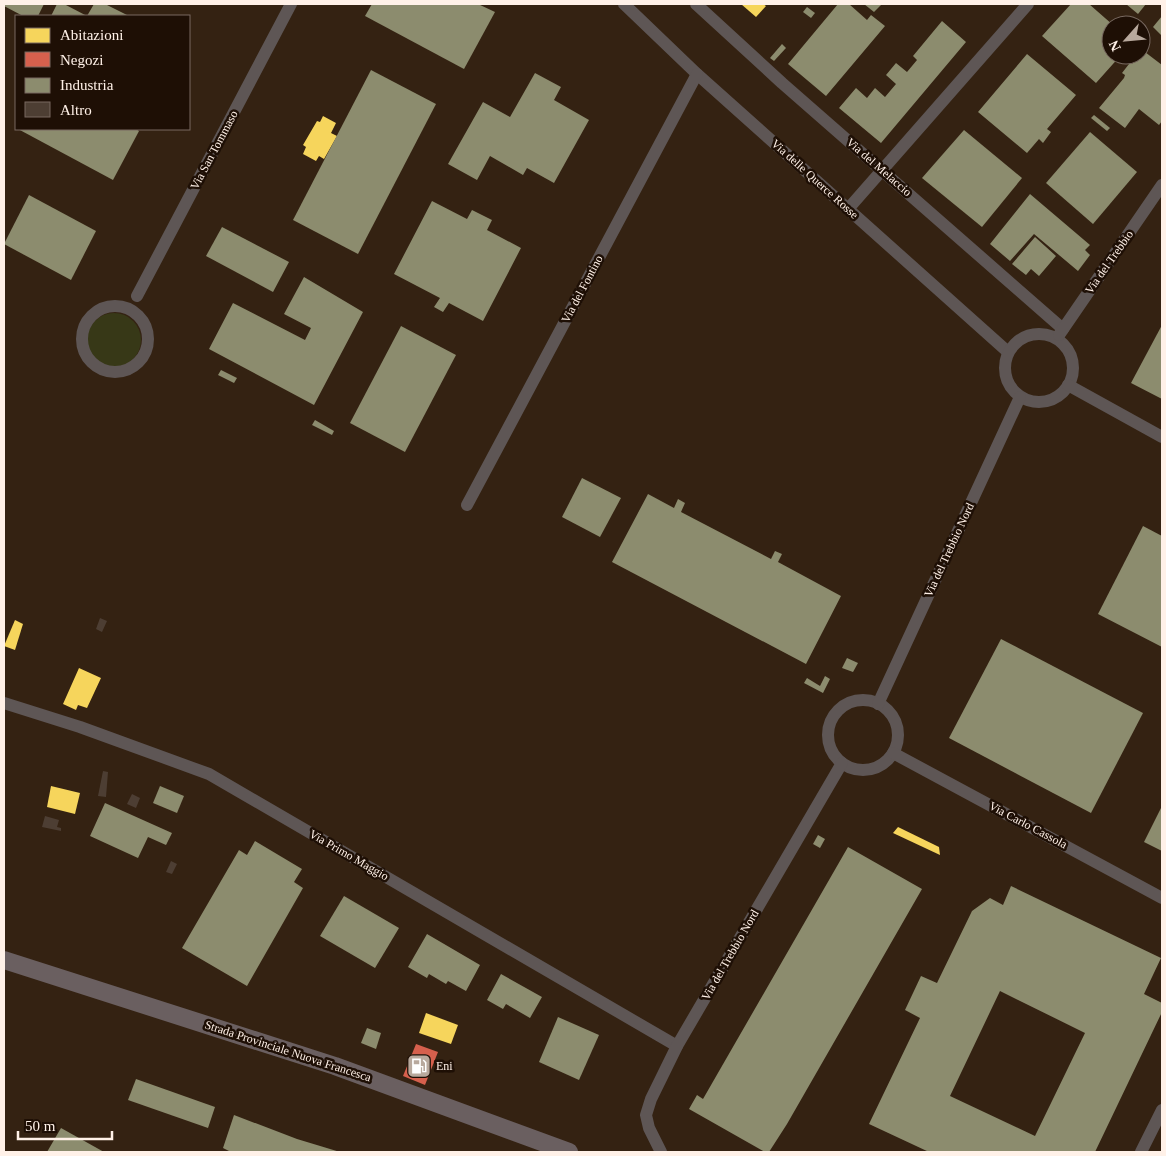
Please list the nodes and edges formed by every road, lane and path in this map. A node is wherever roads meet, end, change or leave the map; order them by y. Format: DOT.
graph roads {
  1 [pos="291,4"];
  2 [pos="624,4"];
  3 [pos="696,4"];
  4 [pos="1028,4"];
  5 [pos="697,74"];
  6 [pos="882,171"];
  7 [pos="1162,185"];
  8 [pos="848,209"];
  9 [pos="136,296"];
  10 [pos="120,306"];
  11 [pos="139,316"];
  12 [pos="1060,334"];
  13 [pos="1008,352"];
  14 [pos="1068,385"];
  15 [pos="1020,397"];
  16 [pos="1162,437"];
  17 [pos="467,505"];
  18 [pos="4,703"];
  19 [pos="878,704"];
  20 [pos="893,753"];
  21 [pos="842,764"];
  22 [pos="1162,898"];
  23 [pos="4,960"];
  24 [pos="677,1046"];
  25 [pos="1162,1110"];
  26 [pos="568,1152"];
  27 [pos="661,1152"];
  28 [pos="1141,1152"];
  1 -- 9 [label="street, Via San Tommaso"];
  2 -- 5 [label="street, Via delle Querce Rosse"];
  3 -- 6 [label="street, Via del Melaccio"];
  4 -- 6 [label="street"];
  5 -- 8 [label="street, Via delle Querce Rosse"];
  5 -- 17 [label="street, Via del Fontino"];
  6 -- 8 [label="street"];
  6 -- 12 [label="street, Via del Melaccio"];
  7 -- 12 [label="street, Via del Trebbio"];
  8 -- 13 [label="street, Via delle Querce Rosse"];
  9 -- 10 [label="street"];
  9 -- 11 [label="street"];
  10 -- 11 [label="street"];
  10 -- 11 [label="street"];
  12 -- 13 [label="street"];
  12 -- 14 [label="street"];
  13 -- 15 [label="street"];
  14 -- 15 [label="street"];
  14 -- 16 [label="street"];
  15 -- 19 [label="street, Via del Trebbio Nord"];
  18 -- 24 [label="street, Via Primo Maggio"];
  19 -- 20 [label="street"];
  19 -- 21 [label="street"];
  20 -- 21 [label="street"];
  20 -- 22 [label="street, Via Carlo Cassola"];
  21 -- 24 [label="street, Via del Trebbio Nord"];
  23 -- 26 [label="main road, Strada Provinciale Nuova Francesca"];
  24 -- 27 [label="street, Via del Trebbio Nord"];
  25 -- 28 [label="street"];
}
